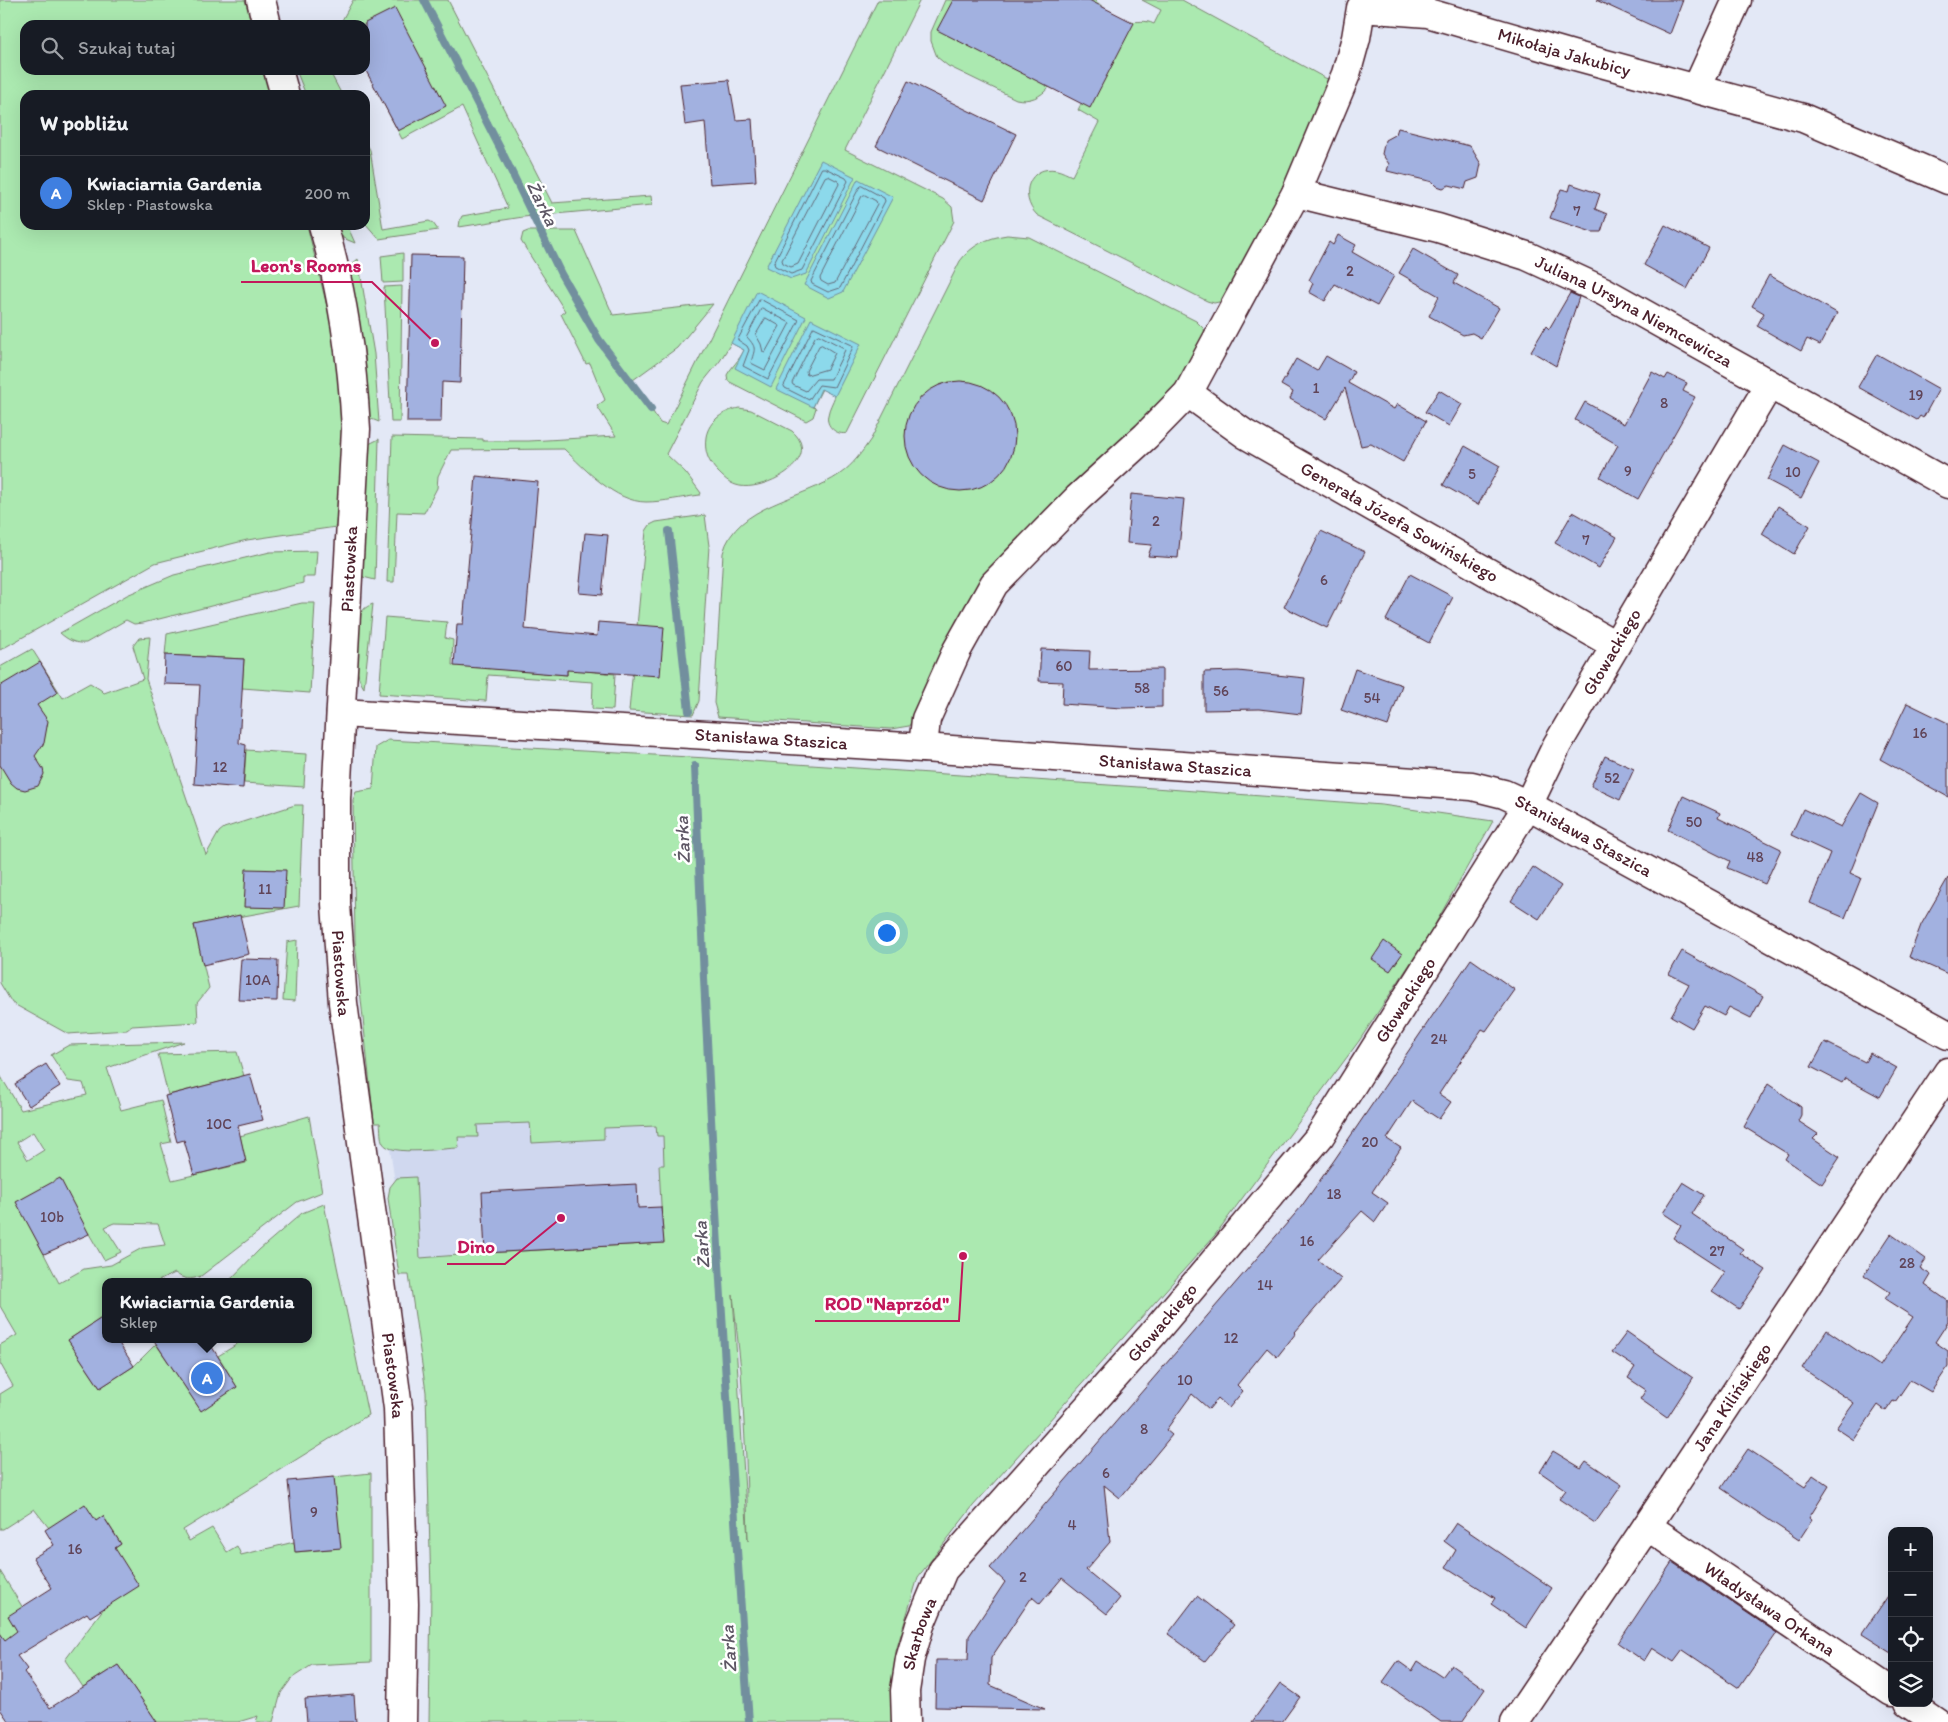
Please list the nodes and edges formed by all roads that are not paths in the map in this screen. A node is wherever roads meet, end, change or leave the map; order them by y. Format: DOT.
graph roads {
  1 [pos="261,0"];
  2 [pos="1737,0"];
  3 [pos="1360,4"];
  4 [pos="266,20"];
  5 [pos="279,75"];
  6 [pos="1697,88"];
  7 [pos="284,90"];
  8 [pos="1948,180"];
  9 [pos="1296,193"];
  10 [pos="324,230"];
  11 [pos="1769,385"];
  12 [pos="1188,392"];
  13 [pos="1948,484"];
  14 [pos="1615,645"];
  15 [pos="341,713"];
  16 [pos="923,748"];
  17 [pos="1528,805"];
  18 [pos="1948,1036"];
  19 [pos="1948,1072"];
  20 [pos="1647,1526"];
  21 [pos="957,1554"];
  22 [pos="1888,1689"];
  23 [pos="1915,1707"];
  24 [pos="402,1722"];
  25 [pos="906,1722"];
  26 [pos="1515,1722"];
  27 [pos="1937,1722"];
  1 -- 4 [label="street"];
  2 -- 6 [label="street"];
  3 -- 6 [label="street, Mikołaja Jakubicy"];
  3 -- 9 [label="street, Mikołaja Jakubicy"];
  5 -- 7 [label="street"];
  6 -- 8 [label="street, Mikołaja Jakubicy"];
  9 -- 11 [label="street, Juliana Ursyna Niemcewicza"];
  9 -- 12 [label="street, Mikołaja Jakubicy"];
  10 -- 15 [label="street, Piastowska"];
  11 -- 13 [label="street, Juliana Ursyna Niemcewicza"];
  11 -- 14 [label="street, Głowackiego"];
  12 -- 14 [label="street, Generała Józefa Sowińskiego"];
  12 -- 16 [label="street, Mikołaja Jakubicy"];
  14 -- 17 [label="street, Głowackiego"];
  15 -- 16 [label="street, Stanisława Staszica"];
  15 -- 24 [label="street, Piastowska"];
  16 -- 17 [label="street, Stanisława Staszica"];
  17 -- 18 [label="street, Stanisława Staszica"];
  17 -- 21 [label="street, Głowackiego"];
  19 -- 20 [label="street, Jana Kilińskiego"];
  20 -- 22 [label="street, Władysława Orkana"];
  20 -- 26 [label="street, Jana Kilińskiego"];
  21 -- 25 [label="street, Skarbowa"];
  23 -- 27 [label="street"];
}
